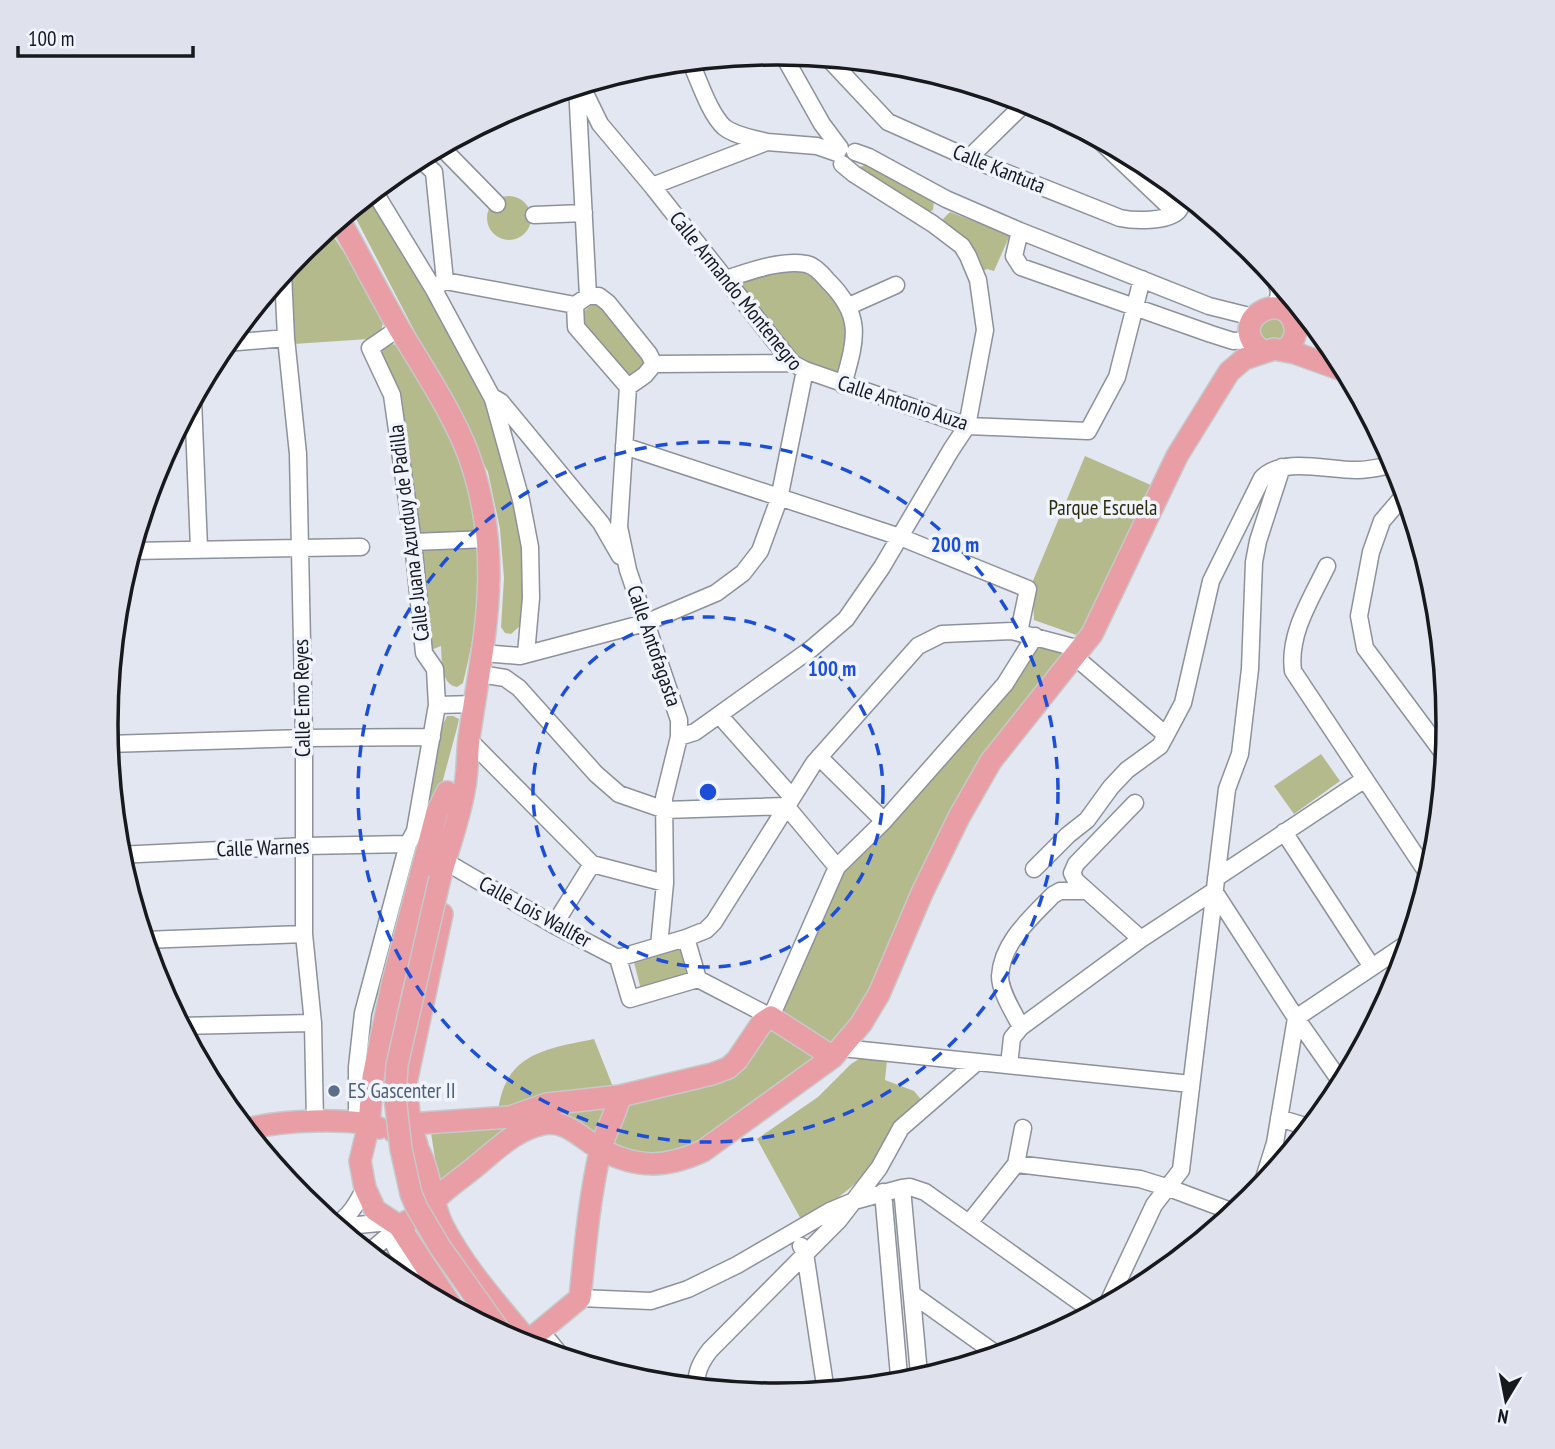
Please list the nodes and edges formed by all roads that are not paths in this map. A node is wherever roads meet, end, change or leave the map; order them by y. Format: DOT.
graph roads {
  1 [pos="789,65"];
  2 [pos="837,67"];
  3 [pos="694,70"];
  4 [pos="584,94"];
  5 [pos="579,96"];
  6 [pos="1017,110"];
  7 [pos="767,142"];
  8 [pos="450,152"];
  9 [pos="446,154"];
  10 [pos="843,154"];
  11 [pos="969,158"];
  12 [pos="1124,164"];
  13 [pos="427,166"];
  14 [pos="434,172"];
  15 [pos="652,186"];
  16 [pos="379,199"];
  17 [pos="946,199"];
  18 [pos="1182,203"];
  19 [pos="497,204"];
  20 [pos="583,213"];
  21 [pos="1176,213"];
  22 [pos="534,215"];
  23 [pos="933,224"];
  24 [pos="343,227"];
  25 [pos="1020,230"];
  26 [pos="726,279"];
  27 [pos="1142,279"];
  28 [pos="439,285"];
  29 [pos="897,285"];
  30 [pos="284,286"];
  31 [pos="582,300"];
  32 [pos="849,306"];
  33 [pos="1134,306"];
  34 [pos="1292,315"];
  35 [pos="1253,317"];
  36 [pos="399,328"];
  37 [pos="286,338"];
  38 [pos="241,342"];
  39 [pos="1257,346"];
  40 [pos="1284,351"];
  41 [pos="654,364"];
  42 [pos="798,366"];
  43 [pos="1331,367"];
  44 [pos="843,385"];
  45 [pos="628,387"];
  46 [pos="493,399"];
  47 [pos="194,418"];
  48 [pos="967,426"];
  49 [pos="624,446"];
  50 [pos="1384,466"];
  51 [pos="1282,467"];
  52 [pos="779,499"];
  53 [pos="1398,502"];
  54 [pos="900,537"];
  55 [pos="488,539"];
  56 [pos="413,542"];
  57 [pos="361,547"];
  58 [pos="199,548"];
  59 [pos="299,548"];
  60 [pos="141,551"];
  61 [pos="1327,566"];
  62 [pos="628,570"];
  63 [pos="645,623"];
  64 [pos="1027,634"];
  65 [pos="1077,653"];
  66 [pos="526,654"];
  67 [pos="482,664"];
  68 [pos="476,704"];
  69 [pos="437,705"];
  70 [pos="719,715"];
  71 [pos="1166,735"];
  72 [pos="432,737"];
  73 [pos="679,737"];
  74 [pos="304,738"];
  75 [pos="469,740"];
  76 [pos="118,744"];
  77 [pos="1437,744"];
  78 [pos="819,757"];
  79 [pos="1365,779"];
  80 [pos="456,792"];
  81 [pos="789,802"];
  82 [pos="1135,803"];
  83 [pos="664,810"];
  84 [pos="884,821"];
  85 [pos="1284,832"];
  86 [pos="408,844"];
  87 [pos="304,846"];
  88 [pos="130,854"];
  89 [pos="592,864"];
  90 [pos="1422,865"];
  91 [pos="837,867"];
  92 [pos="1034,869"];
  93 [pos="441,873"];
  94 [pos="665,883"];
  95 [pos="1215,885"];
  96 [pos="1087,891"];
  97 [pos="554,925"];
  98 [pos="304,934"];
  99 [pos="686,938"];
  100 [pos="1141,939"];
  101 [pos="154,940"];
  102 [pos="659,946"];
  103 [pos="1397,950"];
  104 [pos="618,958"];
  105 [pos="1372,967"];
  106 [pos="698,979"];
  107 [pos="771,1017"];
  108 [pos="1296,1018"];
  109 [pos="313,1023"];
  110 [pos="191,1026"];
  111 [pos="1021,1027"];
  112 [pos="838,1052"];
  113 [pos="978,1062"];
  114 [pos="1009,1065"];
  115 [pos="1336,1075"];
  116 [pos="1191,1084"];
  117 [pos="620,1096"];
  118 [pos="510,1117"];
  119 [pos="1279,1118"];
  120 [pos="314,1122"];
  121 [pos="1301,1125"];
  122 [pos="255,1127"];
  123 [pos="376,1127"];
  124 [pos="1023,1128"];
  125 [pos="436,1129"];
  126 [pos="258,1131"];
  127 [pos="497,1148"];
  128 [pos="600,1149"];
  129 [pos="1016,1164"];
  130 [pos="1268,1167"];
  131 [pos="452,1177"];
  132 [pos="365,1188"];
  133 [pos="902,1188"];
  134 [pos="1170,1188"];
  135 [pos="883,1192"];
  136 [pos="855,1201"];
  137 [pos="433,1202"];
  138 [pos="1225,1209"];
  139 [pos="342,1221"];
  140 [pos="969,1223"];
  141 [pos="349,1226"];
  142 [pos="392,1228"];
  143 [pos="793,1232"];
  144 [pos="374,1247"];
  145 [pos="805,1253"];
  146 [pos="409,1272"];
  147 [pos="439,1291"];
  148 [pos="1113,1292"];
  149 [pos="912,1294"];
  150 [pos="580,1298"];
  151 [pos="465,1305"];
  152 [pos="1086,1307"];
  153 [pos="491,1318"];
  154 [pos="528,1335"];
  155 [pos="535,1338"];
  156 [pos="989,1349"];
  157 [pos="919,1369"];
  158 [pos="900,1373"];
  159 [pos="696,1379"];
  160 [pos="825,1383"];
  1 -- 10 [label="street"];
  2 -- 11 [label="street, Calle Kantuta"];
  3 -- 7 [label="street"];
  4 -- 15 [label="street, Calle Armando Montenegro"];
  5 -- 20 [label="street"];
  6 -- 11 [label="street"];
  7 -- 10 [label="street"];
  7 -- 15 [label="street"];
  8 -- 19 [label="street"];
  9 -- 14 [label="street"];
  10 -- 17 [label="street"];
  10 -- 23 [label="street"];
  11 -- 21 [label="street, Calle Kantuta"];
  12 -- 21 [label="street"];
  13 -- 14 [label="street"];
  14 -- 28 [label="street"];
  15 -- 26 [label="street, Calle Armando Montenegro"];
  16 -- 28 [label="street"];
  17 -- 23 [label="street"];
  17 -- 25 [label="street"];
  18 -- 21 [label="street"];
  20 -- 22 [label="street"];
  20 -- 31 [label="street"];
  23 -- 48 [label="street"];
  24 -- 36 [label="main road"];
  25 -- 27 [label="street"];
  25 -- 33 [label="street"];
  26 -- 32 [label="street"];
  26 -- 42 [label="street, Calle Armando Montenegro"];
  27 -- 33 [label="street"];
  27 -- 35 [label="street"];
  28 -- 31 [label="street"];
  28 -- 46 [label="street"];
  29 -- 32 [label="street"];
  30 -- 37 [label="street, Calle Emo Reyes"];
  31 -- 41 [label="street"];
  31 -- 45 [label="street"];
  32 -- 44 [label="street"];
  33 -- 39 [label="street"];
  33 -- 48 [label="street, Calle Antonio Auza"];
  34 -- 35 [label="main road"];
  34 -- 40 [label="main road"];
  35 -- 39 [label="main road"];
  36 -- 55 [label="main road"];
  36 -- 56 [label="street, Calle Juana Azurduy de Padilla"];
  37 -- 38 [label="street"];
  37 -- 59 [label="street, Calle Emo Reyes"];
  39 -- 40 [label="main road"];
  39 -- 65 [label="main road"];
  40 -- 43 [label="main road"];
  41 -- 42 [label="street"];
  41 -- 45 [label="street"];
  42 -- 44 [label="street, Calle Antonio Auza"];
  42 -- 52 [label="street, Calle Armando Montenegro"];
  44 -- 48 [label="street, Calle Antonio Auza"];
  45 -- 49 [label="street, Calle Antofagasta"];
  46 -- 62 [label="street"];
  46 -- 66 [label="street"];
  47 -- 58 [label="street"];
  48 -- 54 [label="street"];
  49 -- 52 [label="street"];
  49 -- 62 [label="street, Calle Antofagasta"];
  50 -- 51 [label="street"];
  51 -- 71 [label="street"];
  51 -- 95 [label="street"];
  52 -- 54 [label="street"];
  52 -- 63 [label="street, Calle Armando Montenegro"];
  53 -- 77 [label="street"];
  54 -- 64 [label="street"];
  54 -- 70 [label="street"];
  55 -- 56 [label="street"];
  55 -- 67 [label="main road"];
  56 -- 69 [label="street, Calle Juana Azurduy de Padilla"];
  57 -- 59 [label="street"];
  58 -- 59 [label="street"];
  58 -- 60 [label="street"];
  59 -- 74 [label="street, Calle Emo Reyes"];
  61 -- 79 [label="street"];
  62 -- 63 [label="street, Calle Antofagasta"];
  63 -- 66 [label="street, Calle Armando Montenegro"];
  63 -- 73 [label="street, Calle Antofagasta"];
  64 -- 65 [label="street"];
  64 -- 78 [label="street"];
  64 -- 84 [label="street"];
  65 -- 71 [label="street"];
  65 -- 112 [label="main road"];
  66 -- 67 [label="street, Calle Armando Montenegro"];
  67 -- 68 [label="main road"];
  67 -- 83 [label="street"];
  68 -- 69 [label="street"];
  68 -- 75 [label="main road"];
  69 -- 72 [label="street, Calle Juana Azurduy de Padilla"];
  70 -- 73 [label="street"];
  70 -- 81 [label="street"];
  71 -- 92 [label="street"];
  72 -- 74 [label="street"];
  72 -- 86 [label="street, Calle Juana Azurduy de Padilla"];
  73 -- 83 [label="street, Calle Antofagasta"];
  74 -- 76 [label="street"];
  74 -- 87 [label="street, Calle Emo Reyes"];
  75 -- 80 [label="main road"];
  75 -- 89 [label="street"];
  78 -- 81 [label="street"];
  78 -- 84 [label="street"];
  79 -- 85 [label="street"];
  79 -- 90 [label="street"];
  80 -- 93 [label="main road"];
  80 -- 123 [label="main road"];
  81 -- 83 [label="street"];
  81 -- 91 [label="street"];
  81 -- 99 [label="street"];
  82 -- 96 [label="street"];
  83 -- 94 [label="street, Calle Antofagasta"];
  84 -- 91 [label="street"];
  85 -- 95 [label="street"];
  85 -- 105 [label="street"];
  86 -- 87 [label="street, Calle Warnes"];
  86 -- 123 [label="street, Calle Juana Azurduy de Padilla"];
  87 -- 88 [label="street, Calle Warnes"];
  87 -- 98 [label="street, Calle Emo Reyes"];
  89 -- 94 [label="street"];
  89 -- 97 [label="street"];
  91 -- 107 [label="street"];
  93 -- 97 [label="street, Calle Lois Wallfer"];
  93 -- 123 [label="main road"];
  93 -- 151 [label="main road"];
  93 -- 153 [label="main road, bridge"];
  94 -- 102 [label="street, Calle Antofagasta"];
  95 -- 100 [label="street"];
  95 -- 108 [label="street"];
  95 -- 116 [label="street"];
  96 -- 100 [label="street"];
  96 -- 111 [label="street"];
  97 -- 104 [label="street, Calle Lois Wallfer"];
  98 -- 101 [label="street"];
  98 -- 109 [label="street, Calle Emo Reyes"];
  99 -- 102 [label="street"];
  99 -- 106 [label="street"];
  100 -- 111 [label="street"];
  102 -- 104 [label="street"];
  103 -- 105 [label="street"];
  104 -- 106 [label="street"];
  105 -- 108 [label="street"];
  106 -- 107 [label="street"];
  107 -- 112 [label="main road"];
  107 -- 117 [label="main road"];
  108 -- 115 [label="street"];
  108 -- 119 [label="street"];
  109 -- 110 [label="street"];
  109 -- 120 [label="street, Calle Emo Reyes"];
  111 -- 114 [label="street"];
  112 -- 113 [label="street"];
  112 -- 128 [label="main road"];
  113 -- 114 [label="street"];
  113 -- 136 [label="street"];
  114 -- 116 [label="street"];
  116 -- 134 [label="street"];
  117 -- 118 [label="main road"];
  117 -- 128 [label="main road"];
  118 -- 123 [label="main road"];
  118 -- 125 [label="main road"];
  119 -- 121 [label="street"];
  119 -- 130 [label="street"];
  120 -- 122 [label="main road"];
  120 -- 123 [label="main road"];
  123 -- 126 [label="main road"];
  123 -- 132 [label="main road"];
  123 -- 137 [label="main road"];
  124 -- 129 [label="street"];
  127 -- 128 [label="main road"];
  127 -- 131 [label="street"];
  127 -- 137 [label="main road"];
  128 -- 150 [label="main road"];
  129 -- 134 [label="street"];
  129 -- 140 [label="street"];
  132 -- 139 [label="street"];
  132 -- 142 [label="main road"];
  133 -- 135 [label="street"];
  133 -- 140 [label="street"];
  133 -- 149 [label="street"];
  134 -- 138 [label="street"];
  134 -- 148 [label="street"];
  135 -- 136 [label="street"];
  135 -- 158 [label="street"];
  136 -- 143 [label="street"];
  136 -- 145 [label="street"];
  137 -- 142 [label="main road"];
  137 -- 154 [label="main road"];
  140 -- 152 [label="street"];
  141 -- 142 [label="street"];
  142 -- 144 [label="street"];
  142 -- 146 [label="street"];
  142 -- 147 [label="main road"];
  143 -- 145 [label="street"];
  143 -- 150 [label="street"];
  145 -- 159 [label="street"];
  145 -- 160 [label="street"];
  149 -- 156 [label="street"];
  149 -- 157 [label="street"];
  150 -- 155 [label="main road"];
}
